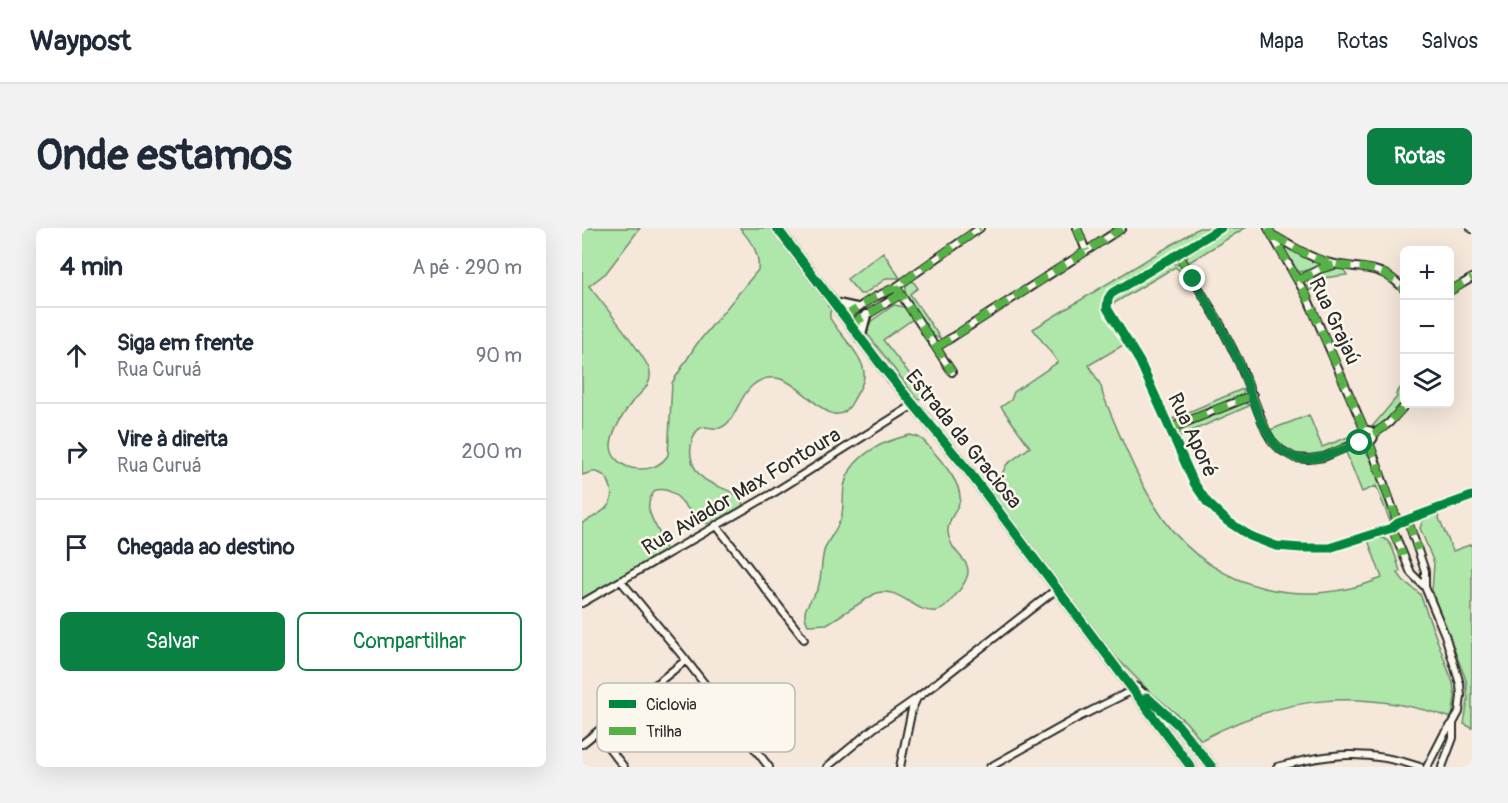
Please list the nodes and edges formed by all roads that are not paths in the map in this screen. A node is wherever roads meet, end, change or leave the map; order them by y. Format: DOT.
graph roads {
  1 [pos="777,228"];
  2 [pos="980,228"];
  3 [pos="1077,228"];
  4 [pos="1122,228"];
  5 [pos="1221,228"];
  6 [pos="1269,228"];
  7 [pos="1274,236"];
  8 [pos="1086,251"];
  9 [pos="1178,254"];
  10 [pos="1336,264"];
  11 [pos="1472,278"];
  12 [pos="1299,280"];
  13 [pos="1400,284"];
  14 [pos="896,287"];
  15 [pos="1454,288"];
  16 [pos="901,294"];
  17 [pos="833,303"];
  18 [pos="856,308"];
  19 [pos="866,315"];
  20 [pos="847,321"];
  21 [pos="860,338"];
  22 [pos="937,347"];
  23 [pos="952,372"];
  24 [pos="1253,395"];
  25 [pos="915,404"];
  26 [pos="1402,408"];
  27 [pos="1171,429"];
  28 [pos="1365,431"];
  29 [pos="1374,434"];
  30 [pos="1366,441"];
  31 [pos="1472,496"];
  32 [pos="1408,521"];
  33 [pos="1398,523"];
  34 [pos="716,525"];
  35 [pos="1392,528"];
  36 [pos="621,581"];
  37 [pos="1425,587"];
  38 [pos="1058,588"];
  39 [pos="582,603"];
  40 [pos="804,639"];
  41 [pos="686,660"];
  42 [pos="658,683"];
  43 [pos="704,683"];
  44 [pos="1135,689"];
  45 [pos="917,698"];
  46 [pos="1454,723"];
  47 [pos="597,733"];
  48 [pos="582,744"];
  49 [pos="612,752"];
  50 [pos="757,752"];
  51 [pos="624,767"];
  52 [pos="769,767"];
  53 [pos="827,767"];
  54 [pos="900,767"];
  55 [pos="990,767"];
  56 [pos="1191,767"];
  57 [pos="1212,767"];
  58 [pos="1277,767"];
  59 [pos="1420,767"];
  60 [pos="1427,767"];
  61 [pos="1442,767"];
  1 -- 17 [label="main road, Estrada da Graciosa"];
  2 -- 14 [label="street"];
  3 -- 8 [label="street"];
  4 -- 8 [label="street"];
  5 -- 9 [label="street"];
  6 -- 7 [label="street, Rua Grajaú"];
  7 -- 10 [label="street"];
  7 -- 12 [label="street, Rua Grajaú"];
  8 -- 22 [label="street"];
  9 -- 24 [label="street"];
  9 -- 27 [label="street, Rua Aporé"];
  10 -- 12 [label="street"];
  10 -- 13 [label="street"];
  11 -- 15 [label="street"];
  12 -- 28 [label="street, Rua Grajaú"];
  14 -- 16 [label="street"];
  14 -- 18 [label="street"];
  16 -- 19 [label="street"];
  16 -- 22 [label="street"];
  17 -- 18 [label="main road"];
  17 -- 20 [label="main road, Estrada da Graciosa"];
  18 -- 20 [label="street"];
  19 -- 20 [label="street"];
  19 -- 21 [label="main road"];
  20 -- 21 [label="main road, Estrada da Graciosa"];
  21 -- 25 [label="main road, Estrada da Graciosa"];
  22 -- 23 [label="street"];
  24 -- 27 [label="street"];
  24 -- 30 [label="street"];
  25 -- 34 [label="street, Rua Aviador Max Fontoura"];
  25 -- 38 [label="main road, Estrada da Graciosa"];
  26 -- 29 [label="street"];
  27 -- 35 [label="street, Rua Aporé"];
  28 -- 29 [label="street"];
  28 -- 30 [label="street"];
  29 -- 30 [label="street"];
  30 -- 33 [label="street"];
  31 -- 32 [label="street"];
  32 -- 33 [label="street"];
  32 -- 37 [label="street"];
  33 -- 35 [label="street"];
  34 -- 36 [label="street, Rua Aviador Max Fontoura"];
  34 -- 40 [label="street"];
  35 -- 37 [label="street"];
  36 -- 39 [label="street, Rua Aviador Max Fontoura"];
  36 -- 41 [label="street"];
  37 -- 46 [label="street"];
  38 -- 44 [label="main road, Estrada da Graciosa"];
  38 -- 45 [label="street"];
  41 -- 42 [label="street"];
  41 -- 43 [label="street"];
  44 -- 55 [label="street"];
  44 -- 56 [label="main road, Estrada da Graciosa"];
  44 -- 57 [label="main road, Estrada da Graciosa"];
  45 -- 53 [label="street"];
  45 -- 54 [label="street"];
  46 -- 60 [label="street"];
  46 -- 61 [label="street"];
  47 -- 48 [label="street"];
  49 -- 51 [label="street"];
  50 -- 52 [label="street"];
  58 -- 59 [label="street"];
}
